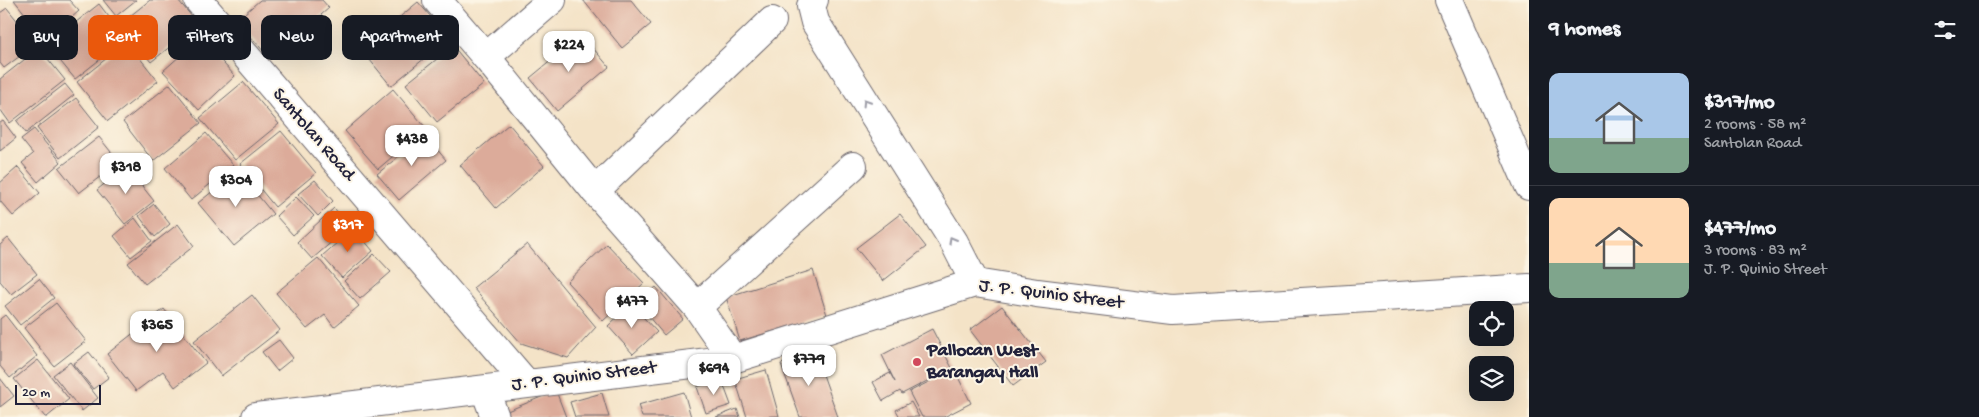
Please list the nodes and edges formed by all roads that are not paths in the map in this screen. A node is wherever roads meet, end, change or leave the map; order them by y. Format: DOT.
graph roads {
  1 [pos="198,0"];
  2 [pos="437,0"];
  3 [pos="552,0"];
  4 [pos="814,0"];
  5 [pos="1449,0"];
  6 [pos="772,21"];
  7 [pos="486,57"];
  8 [pos="853,166"];
  9 [pos="1529,186"];
  10 [pos="595,192"];
  11 [pos="975,283"];
  12 [pos="1529,288"];
  13 [pos="697,307"];
  14 [pos="732,360"];
  15 [pos="526,383"];
  16 [pos="485,390"];
  17 [pos="301,414"];
  18 [pos="256,417"];
  19 [pos="495,417"];
  1 -- 15 [label="street, Santolan Road"];
  2 -- 7 [label="street"];
  3 -- 7 [label="street"];
  11 -- 4 [label="street, one-way"];
  5 -- 9 [label="street"];
  6 -- 10 [label="street"];
  7 -- 10 [label="street"];
  8 -- 13 [label="street"];
  10 -- 13 [label="street"];
  11 -- 12 [label="street, J. P. Quinio Street"];
  11 -- 14 [label="street, J. P. Quinio Street"];
  13 -- 14 [label="street"];
  14 -- 15 [label="street, J. P. Quinio Street"];
  15 -- 16 [label="street, J. P. Quinio Street"];
  16 -- 17 [label="street, J. P. Quinio Street"];
  16 -- 19 [label="street"];
  17 -- 18 [label="street, J. P. Quinio Street"];
}
